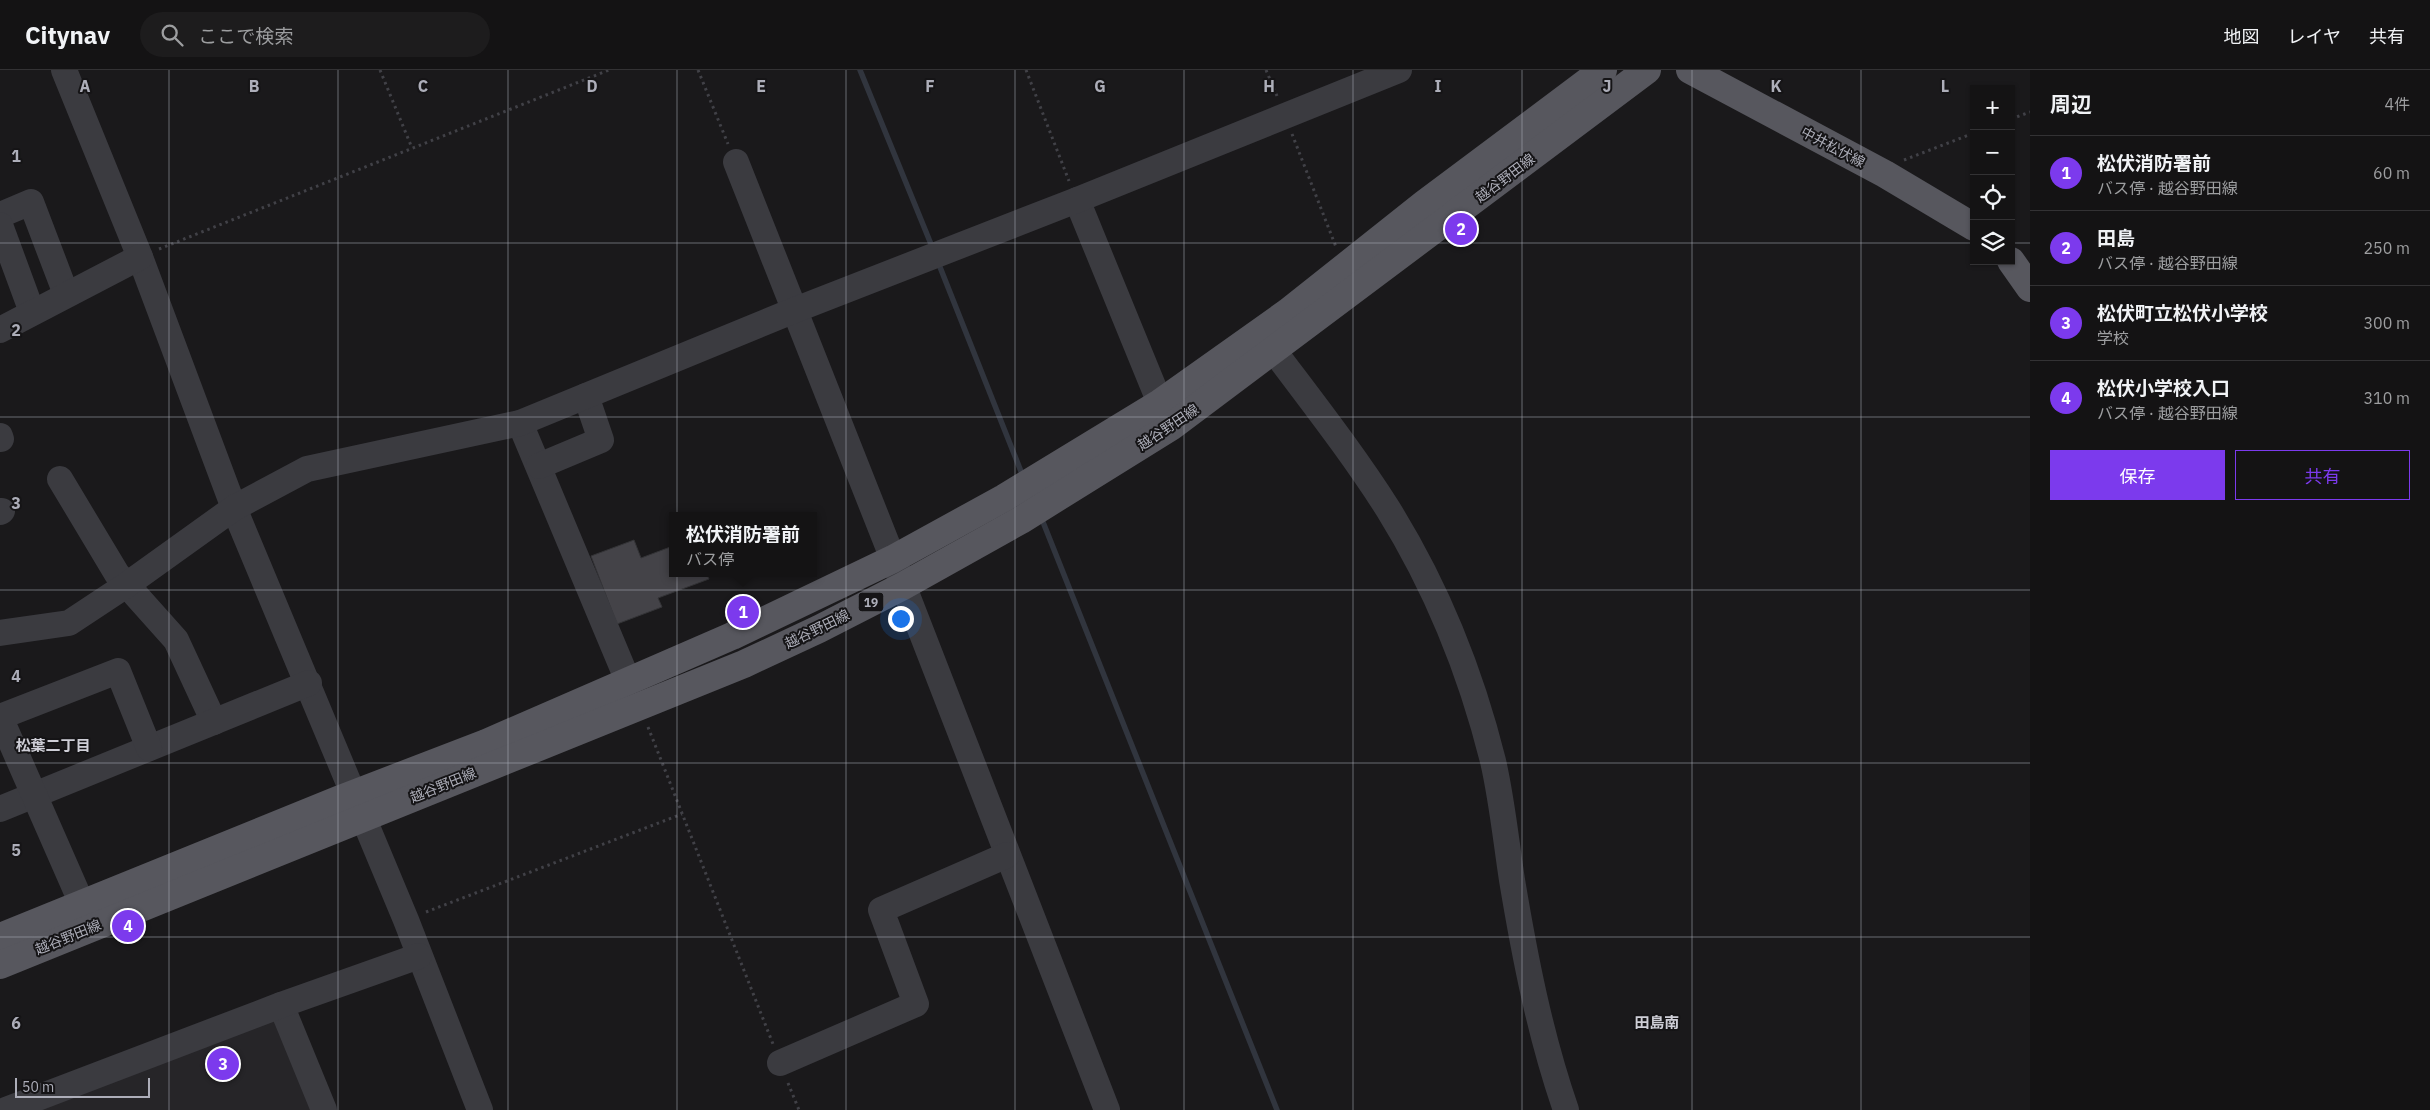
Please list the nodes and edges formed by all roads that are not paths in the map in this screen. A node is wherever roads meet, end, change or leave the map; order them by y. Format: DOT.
graph roads {
  1 [pos="64,70"];
  2 [pos="1399,70"];
  3 [pos="1603,70"];
  4 [pos="1648,70"];
  5 [pos="1690,70"];
  6 [pos="736,162"];
  7 [pos="1077,200"];
  8 [pos="0,215"];
  9 [pos="1970,225"];
  10 [pos="0,226"];
  11 [pos="140,257"];
  12 [pos="2014,265"];
  13 [pos="2030,288"];
  14 [pos="66,294"];
  15 [pos="795,310"];
  16 [pos="32,312"];
  17 [pos="0,330"];
  18 [pos="1274,351"];
  19 [pos="586,396"];
  20 [pos="1160,403"];
  21 [pos="520,423"];
  22 [pos="539,466"];
  23 [pos="60,479"];
  24 [pos="234,508"];
  25 [pos="893,559"];
  26 [pos="128,584"];
  27 [pos="903,586"];
  28 [pos="0,633"];
  29 [pos="628,681"];
  30 [pos="308,683"];
  31 [pos="214,722"];
  32 [pos="149,748"];
  33 [pos="34,795"];
  34 [pos="359,805"];
  35 [pos="0,809"];
  36 [pos="1007,855"];
  37 [pos="82,904"];
  38 [pos="0,936"];
  39 [pos="419,956"];
  40 [pos="0,965"];
  41 [pos="281,1005"];
  42 [pos="780,1063"];
  43 [pos="6,1110"];
  44 [pos="324,1110"];
  45 [pos="480,1110"];
  46 [pos="1107,1110"];
  47 [pos="1566,1110"];
  1 -- 11 [label="street"];
  2 -- 7 [label="street"];
  3 -- 20 [label="main road, 越谷野田線 / 19"];
  4 -- 18 [label="main road, 越谷野田線 / 19"];
  5 -- 9 [label="main road, 中井松伏線"];
  6 -- 15 [label="street"];
  7 -- 15 [label="street"];
  7 -- 20 [label="street"];
  8 -- 14 [label="street"];
  10 -- 16 [label="street"];
  11 -- 14 [label="street"];
  11 -- 24 [label="street"];
  12 -- 13 [label="main road"];
  14 -- 16 [label="street"];
  15 -- 19 [label="street"];
  15 -- 25 [label="street"];
  16 -- 17 [label="street"];
  18 -- 27 [label="main road, 越谷野田線 / 19"];
  18 -- 47 [label="street"];
  19 -- 21 [label="street"];
  19 -- 22 [label="street"];
  20 -- 25 [label="main road, 越谷野田線 / 19"];
  21 -- 22 [label="street"];
  21 -- 24 [label="street"];
  22 -- 29 [label="street"];
  23 -- 26 [label="street"];
  24 -- 26 [label="street"];
  24 -- 30 [label="street"];
  25 -- 27 [label="street"];
  25 -- 29 [label="main road, 越谷野田線 / 19"];
  26 -- 28 [label="street"];
  26 -- 31 [label="street"];
  27 -- 34 [label="main road, 越谷野田線 / 19"];
  27 -- 36 [label="street"];
  29 -- 34 [label="main road, 越谷野田線 / 19"];
  30 -- 31 [label="street"];
  30 -- 34 [label="street"];
  31 -- 32 [label="street"];
  32 -- 33 [label="street"];
  32 -- 33 [label="street"];
  33 -- 35 [label="street"];
  33 -- 37 [label="street"];
  34 -- 37 [label="main road, 越谷野田線 / 19"];
  34 -- 39 [label="street"];
  34 -- 40 [label="main road, 越谷野田線 / 19"];
  36 -- 42 [label="street"];
  36 -- 46 [label="street"];
  37 -- 38 [label="main road, 越谷野田線 / 19"];
  39 -- 41 [label="street"];
  39 -- 45 [label="street"];
  41 -- 43 [label="street"];
  41 -- 44 [label="street"];
}
